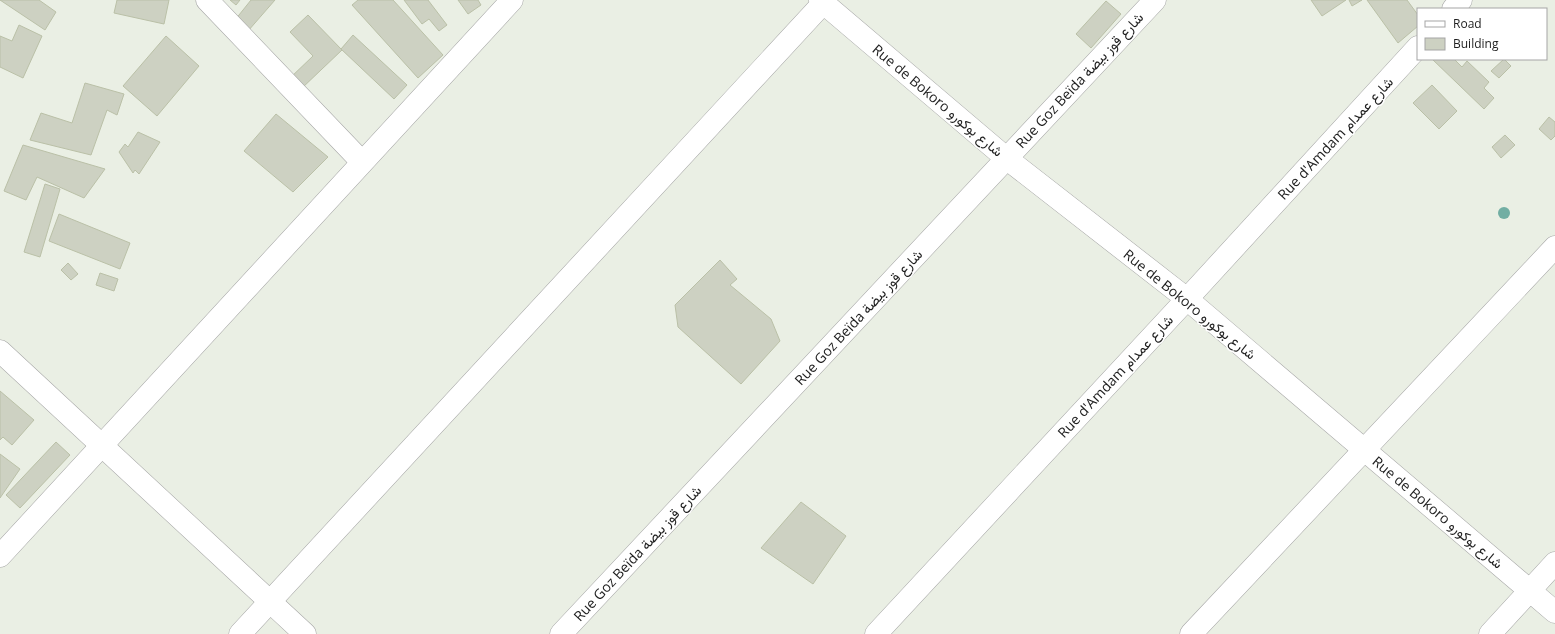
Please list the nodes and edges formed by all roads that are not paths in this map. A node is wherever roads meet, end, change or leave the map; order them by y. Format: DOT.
graph roads {
  1 [pos="207,0"];
  2 [pos="512,0"];
  3 [pos="1155,0"];
  4 [pos="1461,0"];
  5 [pos="823,1"];
  6 [pos="1454,8"];
  7 [pos="1417,48"];
  8 [pos="1006,158"];
  9 [pos="362,162"];
  10 [pos="1555,247"];
  11 [pos="1187,299"];
  12 [pos="0,351"];
  13 [pos="102,446"];
  14 [pos="1365,449"];
  15 [pos="0,556"];
  16 [pos="1555,563"];
  17 [pos="1530,590"];
  18 [pos="270,600"];
  19 [pos="1555,612"];
  20 [pos="240,634"];
  21 [pos="305,634"];
  22 [pos="561,634"];
  23 [pos="876,634"];
  24 [pos="1191,634"];
  25 [pos="1490,634"];
  1 -- 9 [label="street"];
  2 -- 9 [label="street"];
  3 -- 8 [label="street, Rue Goz Beïda شارع قوز بيضة"];
  4 -- 6 [label="street"];
  5 -- 8 [label="street, Rue de Bokoro شارع بوكورو"];
  5 -- 18 [label="street"];
  7 -- 11 [label="street, Rue d'Amdam شارع عمدام"];
  8 -- 11 [label="street, Rue de Bokoro شارع بوكورو"];
  8 -- 22 [label="street, Rue Goz Beïda شارع قوز بيضة"];
  9 -- 13 [label="street"];
  10 -- 14 [label="street"];
  11 -- 14 [label="street, Rue de Bokoro شارع بوكورو"];
  11 -- 23 [label="street, Rue d'Amdam شارع عمدام"];
  12 -- 13 [label="street"];
  13 -- 15 [label="street"];
  13 -- 18 [label="street"];
  14 -- 17 [label="street, Rue de Bokoro شارع بوكورو"];
  14 -- 24 [label="street"];
  16 -- 17 [label="street"];
  17 -- 19 [label="street, Rue de Bokoro شارع بوكورو"];
  17 -- 25 [label="street"];
  18 -- 20 [label="street"];
  18 -- 21 [label="street"];
}
